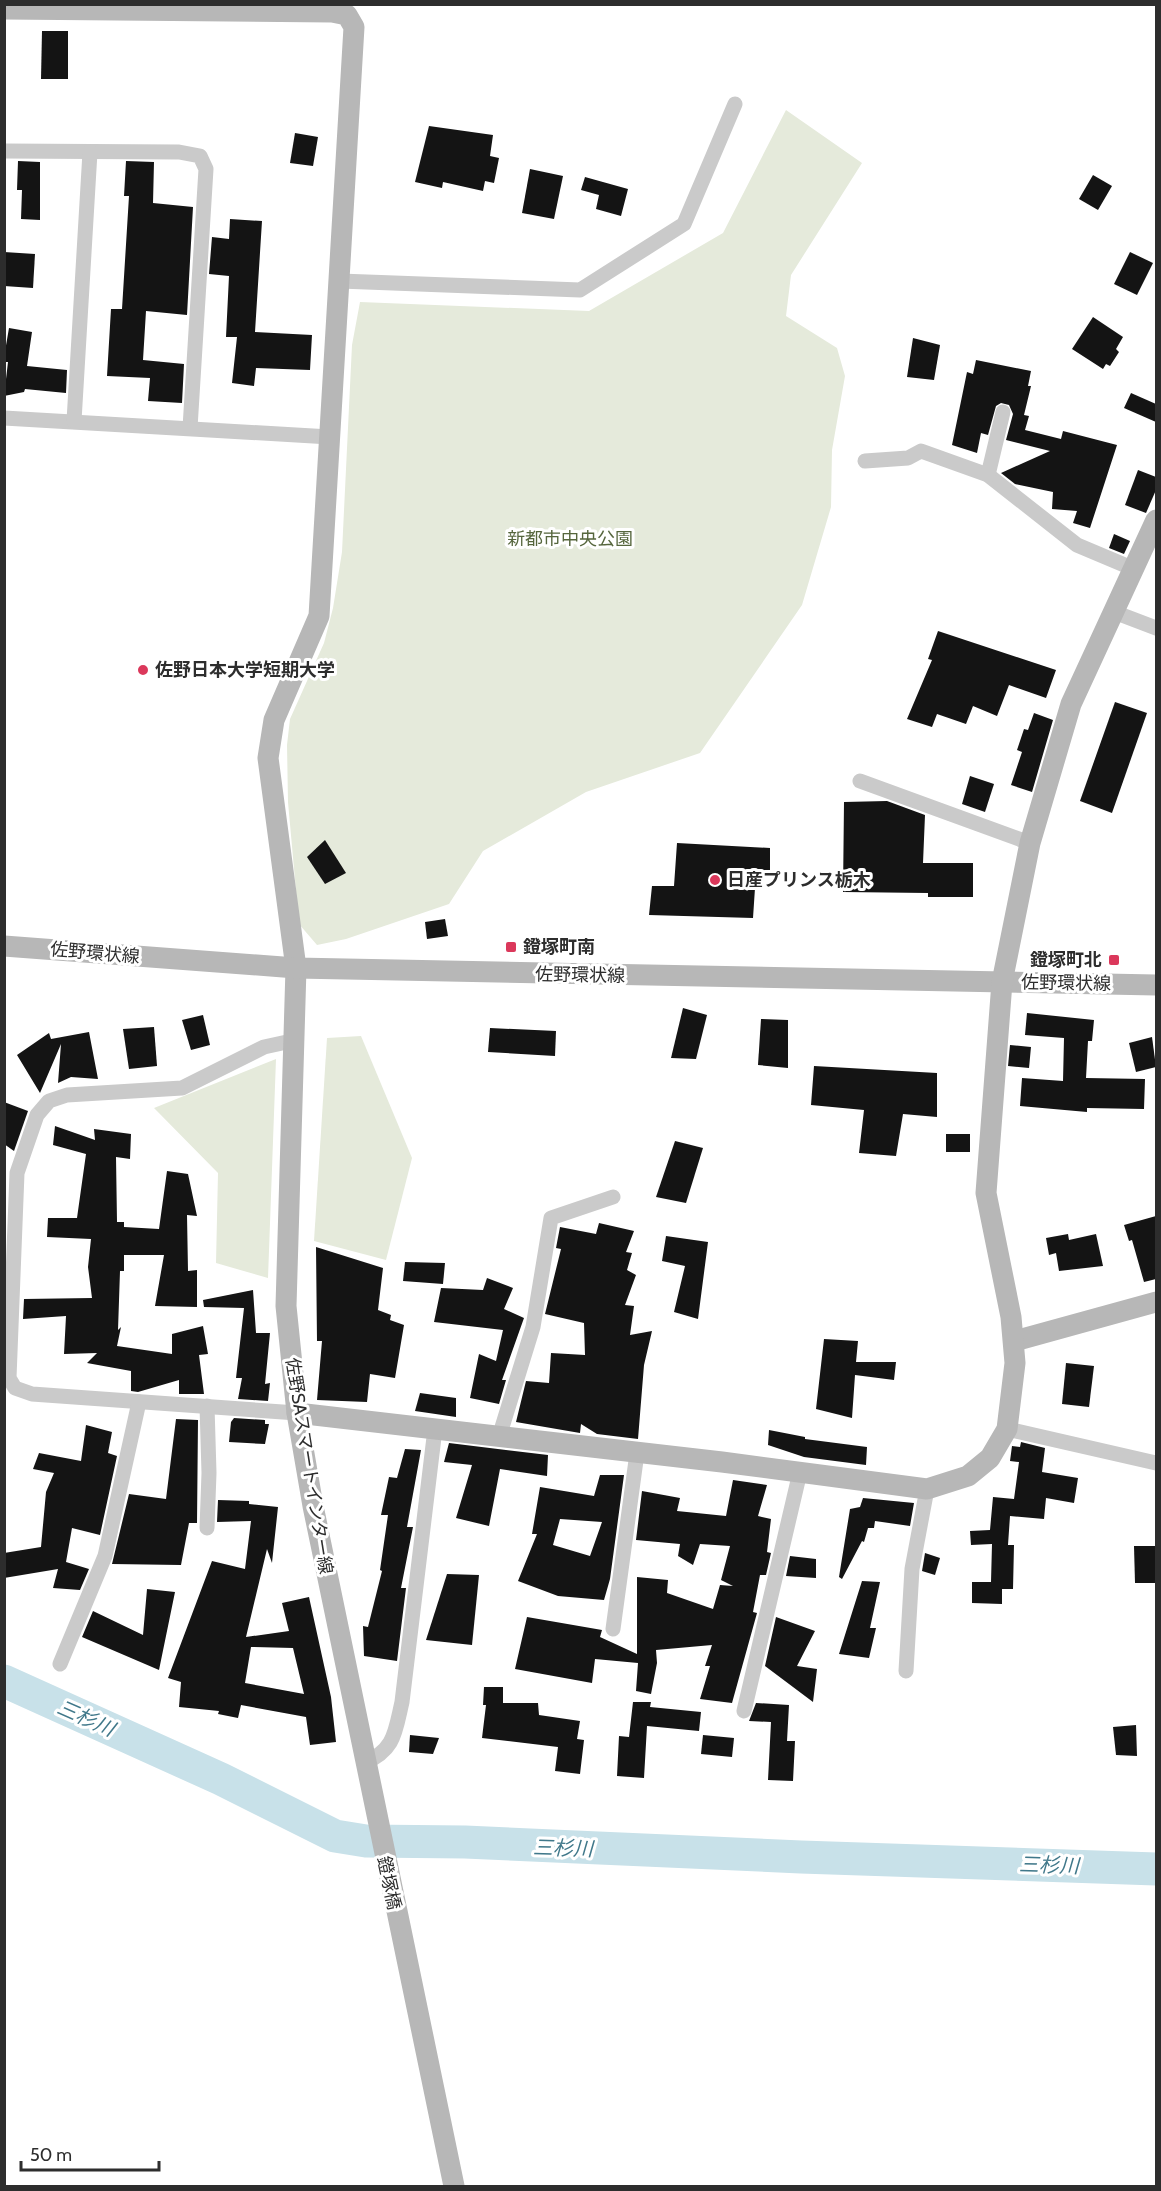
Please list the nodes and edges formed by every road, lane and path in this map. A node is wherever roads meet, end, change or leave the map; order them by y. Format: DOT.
graph roads {
  1 [pos="4,9"];
  2 [pos="735,104"];
  3 [pos="4,151"];
  4 [pos="90,152"];
  5 [pos="340,281"];
  6 [pos="1003,412"];
  7 [pos="4,418"];
  8 [pos="74,421"];
  9 [pos="190,428"];
  10 [pos="330,436"];
  11 [pos="865,461"];
  12 [pos="988,475"];
  13 [pos="1156,520"];
  14 [pos="1134,569"];
  15 [pos="1114,612"];
  16 [pos="1156,628"];
  17 [pos="860,781"];
  18 [pos="1030,843"];
  19 [pos="4,946"];
  20 [pos="296,968"];
  21 [pos="1002,982"];
  22 [pos="1156,985"];
  23 [pos="296,1040"];
  24 [pos="613,1197"];
  25 [pos="1156,1302"];
  26 [pos="1015,1341"];
  27 [pos="139,1402"];
  28 [pos="207,1406"];
  29 [pos="297,1413"];
  30 [pos="435,1429"];
  31 [pos="1007,1429"];
  32 [pos="499,1437"];
  33 [pos="637,1453"];
  34 [pos="1156,1463"];
  35 [pos="800,1472"];
  36 [pos="927,1489"];
  37 [pos="207,1528"];
  38 [pos="613,1629"];
  39 [pos="60,1664"];
  40 [pos="906,1671"];
  41 [pos="744,1711"];
  42 [pos="364,1763"];
  43 [pos="375,1816"];
  44 [pos="454,2187"];
  1 -- 5 [label="street, 佐野SAスマートインター線"];
  2 -- 5 [label="street"];
  3 -- 4 [label="street"];
  4 -- 8 [label="street"];
  4 -- 9 [label="street"];
  5 -- 10 [label="street, 佐野SAスマートインター線"];
  6 -- 12 [label="street"];
  7 -- 8 [label="street"];
  8 -- 9 [label="street"];
  9 -- 10 [label="street"];
  10 -- 20 [label="street, 佐野SAスマートインター線"];
  11 -- 12 [label="street"];
  12 -- 14 [label="street"];
  13 -- 14 [label="street"];
  14 -- 15 [label="street"];
  15 -- 16 [label="street"];
  15 -- 18 [label="street"];
  17 -- 18 [label="street"];
  18 -- 21 [label="street"];
  19 -- 20 [label="street, 佐野環状線"];
  20 -- 21 [label="street, 佐野環状線"];
  20 -- 23 [label="street, 佐野SAスマートインター線"];
  21 -- 22 [label="street, 佐野環状線"];
  21 -- 26 [label="street"];
  23 -- 27 [label="street"];
  23 -- 29 [label="street, 佐野SAスマートインター線"];
  24 -- 32 [label="street"];
  25 -- 26 [label="street"];
  26 -- 31 [label="street"];
  27 -- 28 [label="street"];
  27 -- 39 [label="street"];
  28 -- 29 [label="street"];
  28 -- 37 [label="street"];
  29 -- 30 [label="street"];
  29 -- 42 [label="street, 佐野SAスマートインター線"];
  30 -- 32 [label="street"];
  30 -- 42 [label="street"];
  31 -- 34 [label="street"];
  31 -- 36 [label="street"];
  32 -- 33 [label="street"];
  33 -- 35 [label="street"];
  33 -- 38 [label="street"];
  35 -- 36 [label="street"];
  35 -- 41 [label="street"];
  36 -- 40 [label="street"];
  42 -- 43 [label="street, 佐野SAスマートインター線"];
  43 -- 44 [label="street, 鐙塚橋"];
}
